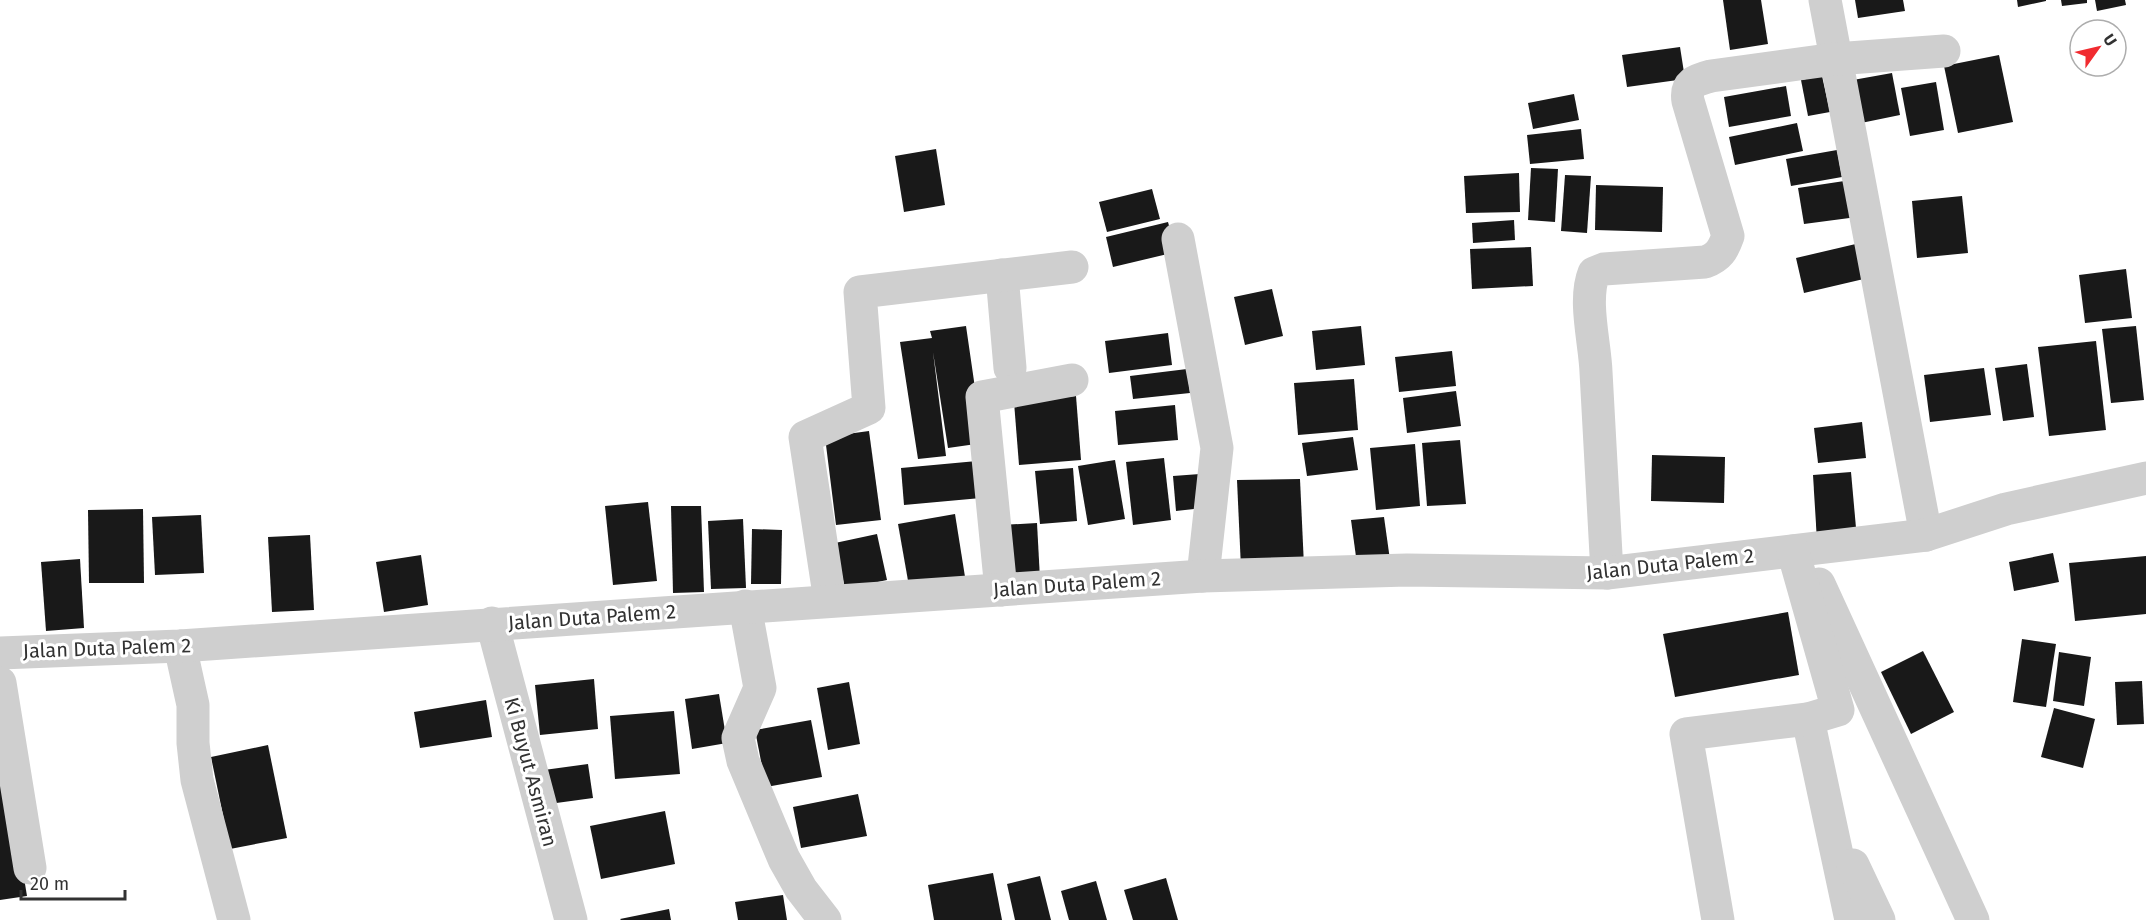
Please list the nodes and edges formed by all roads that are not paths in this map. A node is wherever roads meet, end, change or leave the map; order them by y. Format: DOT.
graph roads {
  1 [pos="1825,0"];
  2 [pos="1944,51"];
  3 [pos="1835,59"];
  4 [pos="1178,239"];
  5 [pos="1072,267"];
  6 [pos="1002,275"];
  7 [pos="1010,368"];
  8 [pos="1072,380"];
  9 [pos="2146,478"];
  10 [pos="1926,535"];
  11 [pos="1798,550"];
  12 [pos="1606,573"];
  13 [pos="1203,576"];
  14 [pos="1001,590"];
  15 [pos="830,601"];
  16 [pos="745,606"];
  17 [pos="492,623"];
  18 [pos="180,646"];
  19 [pos="0,653"];
  20 [pos="0,683"];
  21 [pos="1808,718"];
  22 [pos="1827,809"];
  23 [pos="30,868"];
  24 [pos="234,920"];
  25 [pos="571,920"];
  26 [pos="825,920"];
  27 [pos="1718,920"];
  28 [pos="1851,920"];
  29 [pos="1879,920"];
  30 [pos="1973,920"];
  1 -- 3 [label="street"];
  2 -- 3 [label="street"];
  3 -- 10 [label="street"];
  3 -- 12 [label="street"];
  4 -- 13 [label="street"];
  5 -- 6 [label="street"];
  6 -- 7 [label="street"];
  6 -- 15 [label="street"];
  8 -- 14 [label="street"];
  9 -- 10 [label="street, Jalan Duta Palem 2"];
  10 -- 11 [label="street, Jalan Duta Palem 2"];
  11 -- 12 [label="street, Jalan Duta Palem 2"];
  11 -- 21 [label="street"];
  11 -- 30 [label="street"];
  12 -- 13 [label="street, Jalan Duta Palem 2"];
  13 -- 14 [label="street, Jalan Duta Palem 2"];
  14 -- 15 [label="street, Jalan Duta Palem 2"];
  15 -- 16 [label="street, Jalan Duta Palem 2"];
  16 -- 17 [label="street, Jalan Duta Palem 2"];
  16 -- 26 [label="street"];
  17 -- 18 [label="street, Jalan Duta Palem 2"];
  17 -- 25 [label="street, Ki Buyut Asmiran"];
  18 -- 19 [label="street, Jalan Duta Palem 2"];
  18 -- 24 [label="street"];
  20 -- 23 [label="street"];
  21 -- 22 [label="street"];
  21 -- 27 [label="street"];
  22 -- 28 [label="street"];
  22 -- 29 [label="street"];
}
